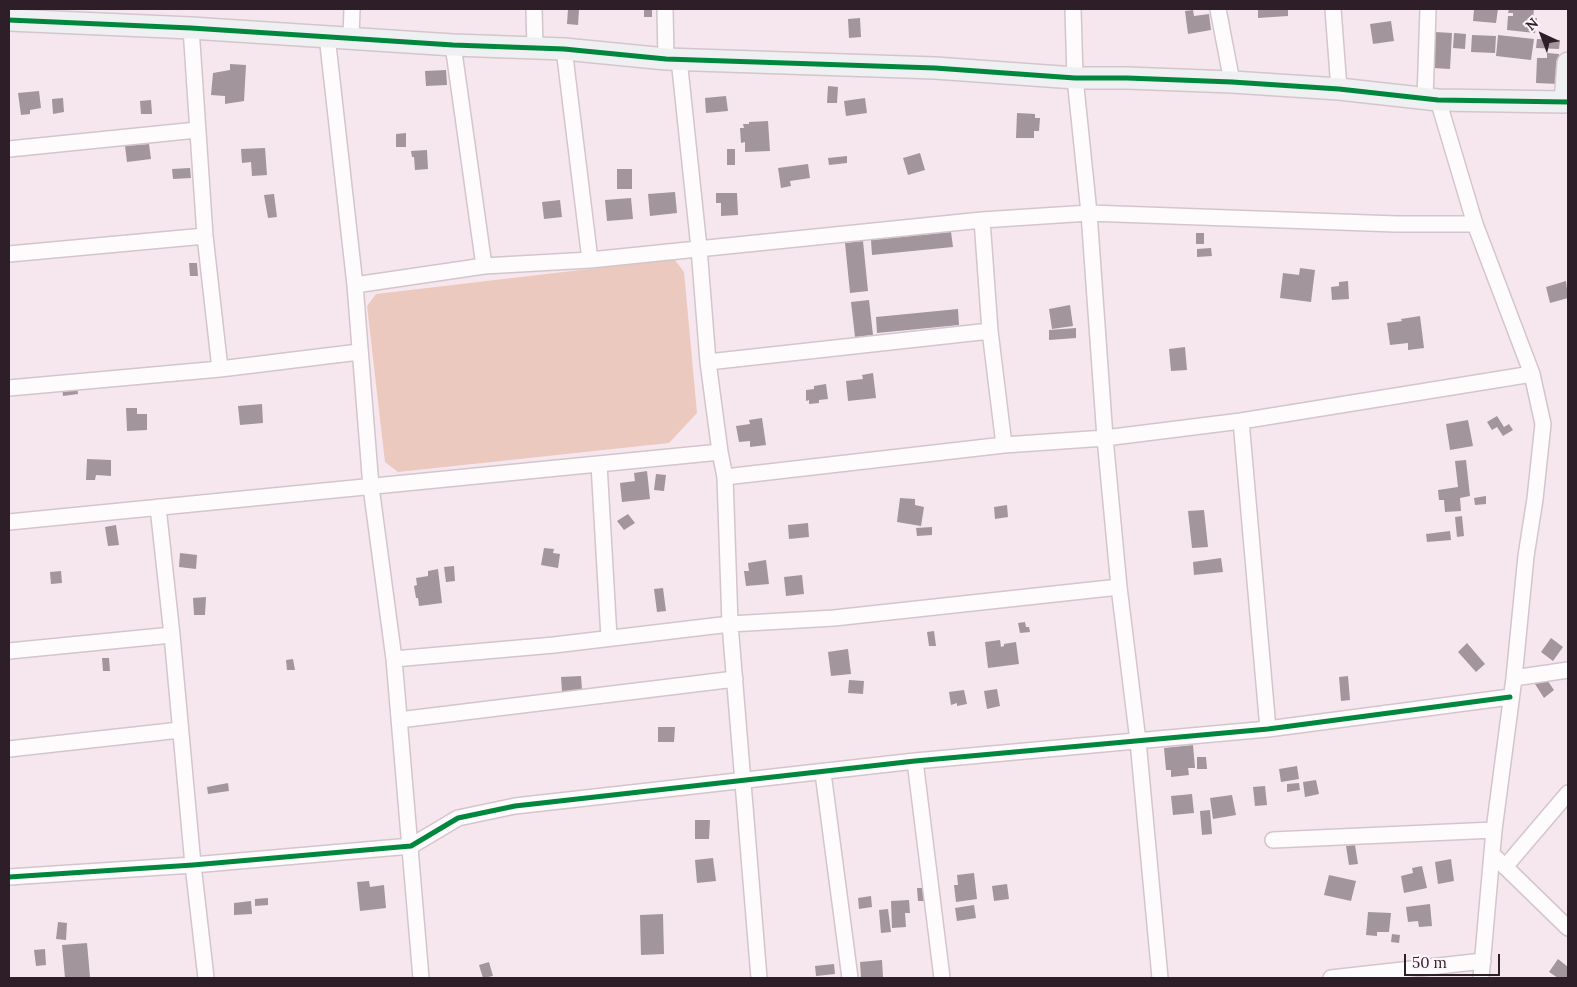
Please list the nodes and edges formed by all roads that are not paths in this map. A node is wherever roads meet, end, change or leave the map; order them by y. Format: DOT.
graph roads {
  1 [pos="352,9"];
  2 [pos="534,9"];
  3 [pos="665,9"];
  4 [pos="1073,9"];
  5 [pos="1218,9"];
  6 [pos="1333,9"];
  7 [pos="1428,9"];
  8 [pos="9,20"];
  9 [pos="191,28"];
  10 [pos="327,36"];
  11 [pos="351,38"];
  12 [pos="453,45"];
  13 [pos="535,48"];
  14 [pos="564,49"];
  15 [pos="672,59"];
  16 [pos="1568,63"];
  17 [pos="1075,78"];
  18 [pos="1232,82"];
  19 [pos="1339,89"];
  20 [pos="1431,100"];
  21 [pos="1567,102"];
  22 [pos="197,130"];
  23 [pos="9,148"];
  24 [pos="1089,213"];
  25 [pos="982,220"];
  26 [pos="1476,224"];
  27 [pos="205,236"];
  28 [pos="699,248"];
  29 [pos="9,254"];
  30 [pos="590,260"];
  31 [pos="484,266"];
  32 [pos="355,285"];
  33 [pos="990,331"];
  34 [pos="359,352"];
  35 [pos="708,362"];
  36 [pos="220,369"];
  37 [pos="1532,374"];
  38 [pos="9,388"];
  39 [pos="1241,421"];
  40 [pos="1105,438"];
  41 [pos="1004,445"];
  42 [pos="720,452"];
  43 [pos="599,464"];
  44 [pos="725,477"];
  45 [pos="371,487"];
  46 [pos="158,507"];
  47 [pos="9,522"];
  48 [pos="1119,586"];
  49 [pos="730,624"];
  50 [pos="172,635"];
  51 [pos="609,638"];
  52 [pos="9,651"];
  53 [pos="394,659"];
  54 [pos="1568,670"];
  55 [pos="1514,678"];
  56 [pos="735,679"];
  57 [pos="1510,697"];
  58 [pos="399,720"];
  59 [pos="1268,729"];
  60 [pos="180,730"];
  61 [pos="1138,741"];
  62 [pos="9,749"];
  63 [pos="915,761"];
  64 [pos="824,773"];
  65 [pos="744,780"];
  66 [pos="1568,793"];
  67 [pos="1494,830"];
  68 [pos="1273,840"];
  69 [pos="411,846"];
  70 [pos="1492,854"];
  71 [pos="193,865"];
  72 [pos="1505,867"];
  73 [pos="9,878"];
  74 [pos="1568,928"];
  75 [pos="1483,961"];
  76 [pos="206,978"];
  77 [pos="421,978"];
  78 [pos="759,978"];
  79 [pos="850,978"];
  80 [pos="942,978"];
  81 [pos="1160,978"];
  82 [pos="1331,978"];
  83 [pos="1480,978"];
  1 -- 11 [label="street"];
  2 -- 13 [label="street"];
  3 -- 15 [label="street"];
  4 -- 17 [label="street"];
  5 -- 18 [label="street"];
  6 -- 19 [label="street"];
  7 -- 20 [label="street"];
  8 -- 9 [label="street"];
  9 -- 10 [label="street"];
  9 -- 22 [label="street"];
  10 -- 11 [label="street"];
  10 -- 32 [label="street"];
  11 -- 12 [label="street"];
  12 -- 13 [label="street"];
  12 -- 31 [label="street"];
  13 -- 14 [label="street"];
  14 -- 15 [label="street"];
  14 -- 30 [label="street"];
  15 -- 17 [label="street"];
  15 -- 28 [label="street"];
  16 -- 21 [label="street"];
  17 -- 18 [label="street"];
  17 -- 24 [label="street"];
  18 -- 19 [label="street"];
  19 -- 20 [label="street"];
  20 -- 21 [label="street"];
  20 -- 26 [label="street"];
  22 -- 23 [label="street"];
  22 -- 27 [label="street"];
  24 -- 25 [label="street"];
  24 -- 26 [label="street"];
  24 -- 40 [label="street"];
  25 -- 28 [label="street"];
  25 -- 33 [label="street"];
  26 -- 37 [label="street"];
  27 -- 29 [label="street"];
  27 -- 36 [label="street"];
  28 -- 30 [label="street"];
  28 -- 35 [label="street"];
  30 -- 31 [label="street"];
  31 -- 32 [label="street"];
  32 -- 34 [label="street"];
  33 -- 35 [label="street"];
  33 -- 41 [label="street"];
  34 -- 36 [label="street"];
  34 -- 45 [label="street"];
  35 -- 42 [label="street"];
  36 -- 38 [label="street"];
  37 -- 39 [label="street"];
  37 -- 55 [label="street"];
  39 -- 40 [label="street"];
  39 -- 59 [label="street"];
  40 -- 41 [label="street"];
  40 -- 48 [label="street"];
  41 -- 44 [label="street"];
  42 -- 43 [label="street"];
  42 -- 44 [label="street"];
  43 -- 45 [label="street"];
  43 -- 51 [label="street"];
  44 -- 49 [label="street"];
  45 -- 46 [label="street"];
  45 -- 53 [label="street"];
  46 -- 47 [label="street"];
  46 -- 50 [label="street"];
  48 -- 49 [label="street"];
  48 -- 61 [label="street"];
  49 -- 51 [label="street"];
  49 -- 56 [label="street"];
  50 -- 52 [label="street"];
  50 -- 60 [label="street"];
  51 -- 53 [label="street"];
  53 -- 58 [label="street"];
  54 -- 55 [label="street"];
  55 -- 57 [label="street"];
  56 -- 58 [label="street"];
  56 -- 65 [label="street"];
  57 -- 59 [label="street"];
  57 -- 67 [label="street"];
  58 -- 69 [label="street"];
  59 -- 61 [label="street"];
  60 -- 62 [label="street"];
  60 -- 71 [label="street"];
  61 -- 63 [label="street"];
  61 -- 81 [label="street"];
  63 -- 64 [label="street"];
  63 -- 80 [label="street"];
  64 -- 65 [label="street"];
  64 -- 79 [label="street"];
  65 -- 69 [label="street"];
  65 -- 78 [label="street"];
  66 -- 72 [label="street"];
  67 -- 68 [label="street"];
  67 -- 70 [label="street"];
  69 -- 71 [label="street"];
  69 -- 77 [label="street"];
  70 -- 72 [label="street"];
  70 -- 75 [label="street"];
  71 -- 73 [label="street"];
  71 -- 76 [label="street"];
  72 -- 74 [label="street"];
  75 -- 82 [label="street"];
  75 -- 83 [label="street"];
}
